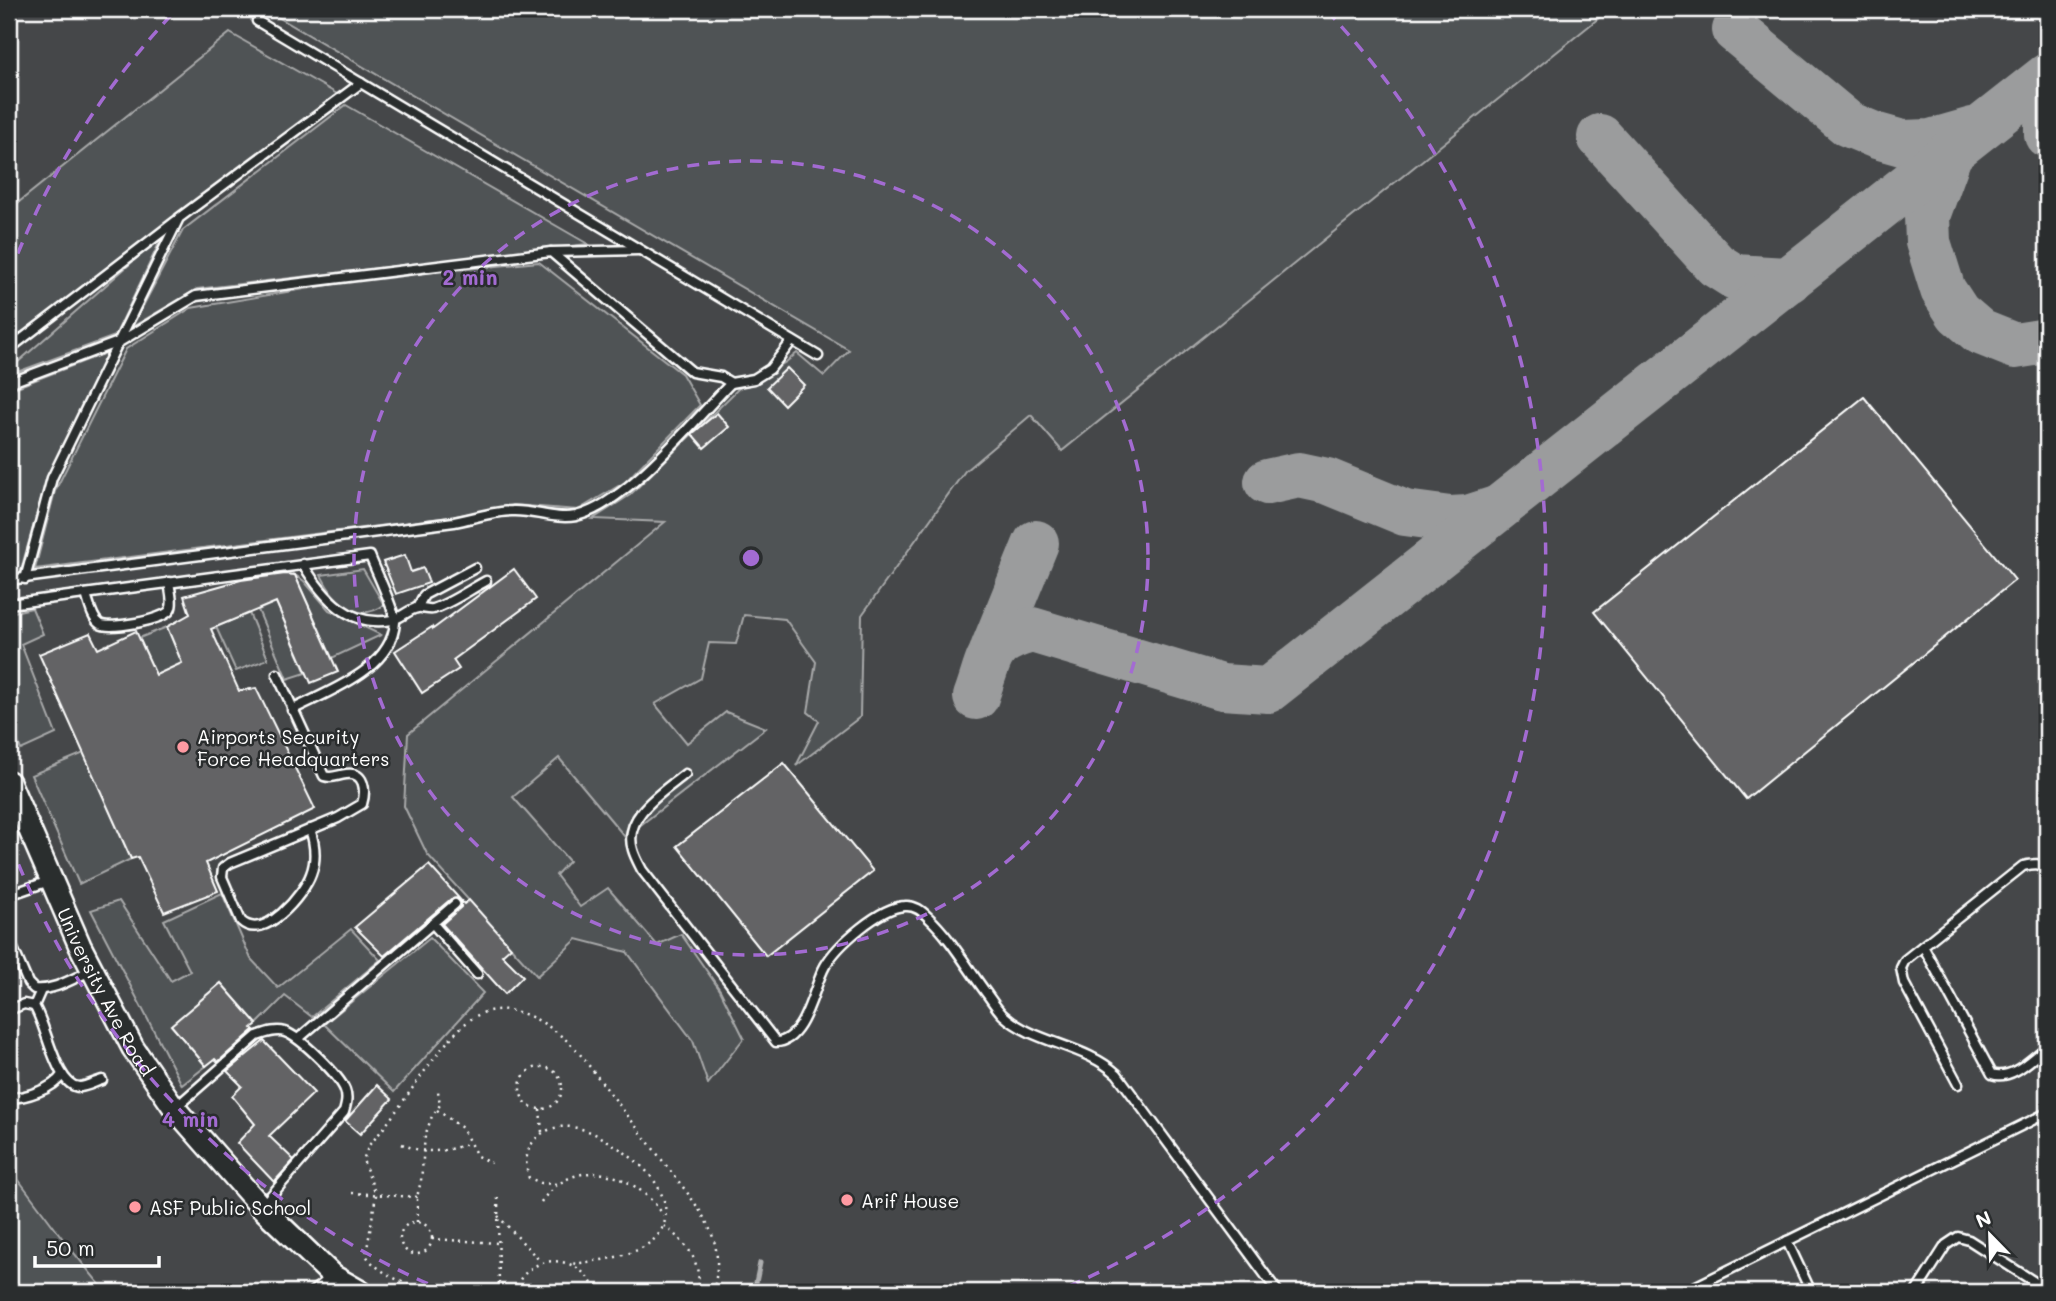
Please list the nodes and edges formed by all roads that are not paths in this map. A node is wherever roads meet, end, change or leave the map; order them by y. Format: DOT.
graph roads {
  1 [pos="257,21"];
  2 [pos="361,83"];
  3 [pos="179,218"];
  4 [pos="641,250"];
  5 [pos="551,252"];
  6 [pos="121,341"];
  7 [pos="792,341"];
  8 [pos="9,349"];
  9 [pos="818,356"];
  10 [pos="9,383"];
  11 [pos="731,383"];
  12 [pos="303,564"];
  13 [pos="475,568"];
  14 [pos="25,579"];
  15 [pos="9,580"];
  16 [pos="486,581"];
  17 [pos="169,582"];
  18 [pos="86,594"];
  19 [pos="9,604"];
  20 [pos="416,608"];
  21 [pos="395,619"];
  22 [pos="277,674"];
  23 [pos="292,710"];
  24 [pos="685,774"];
  25 [pos="10,786"];
  26 [pos="310,829"];
  27 [pos="2047,870"];
  28 [pos="52,880"];
  29 [pos="9,895"];
  30 [pos="455,904"];
  31 [pos="433,924"];
  32 [pos="9,939"];
  33 [pos="1923,946"];
  34 [pos="92,969"];
  35 [pos="477,974"];
  36 [pos="41,990"];
  37 [pos="34,1006"];
  38 [pos="9,1010"];
  39 [pos="298,1039"];
  40 [pos="2047,1047"];
  41 [pos="62,1075"];
  42 [pos="102,1080"];
  43 [pos="1958,1084"];
  44 [pos="9,1098"];
  45 [pos="175,1109"];
  46 [pos="2047,1113"];
  47 [pos="261,1207"];
  48 [pos="1787,1241"];
  49 [pos="332,1276"];
  50 [pos="2047,1290"];
  51 [pos="312,1292"];
  52 [pos="361,1292"];
  53 [pos="1278,1292"];
  54 [pos="1684,1292"];
  55 [pos="1811,1292"];
  56 [pos="1916,1292"];
  1 -- 2 [label="lane"];
  2 -- 3 [label="lane"];
  2 -- 4 [label="lane"];
  3 -- 6 [label="lane"];
  3 -- 8 [label="lane"];
  4 -- 5 [label="lane"];
  4 -- 7 [label="lane"];
  5 -- 6 [label="lane"];
  5 -- 11 [label="lane"];
  6 -- 10 [label="lane"];
  6 -- 14 [label="lane"];
  7 -- 9 [label="lane"];
  7 -- 11 [label="lane"];
  11 -- 14 [label="lane"];
  12 -- 17 [label="lane"];
  12 -- 21 [label="lane"];
  12 -- 21 [label="lane"];
  13 -- 20 [label="lane"];
  14 -- 15 [label="lane"];
  16 -- 20 [label="lane"];
  17 -- 18 [label="lane"];
  17 -- 18 [label="lane"];
  18 -- 19 [label="lane"];
  20 -- 21 [label="lane"];
  21 -- 23 [label="lane"];
  22 -- 23 [label="lane"];
  23 -- 26 [label="lane"];
  24 -- 53 [label="lane"];
  25 -- 28 [label="street, University Ave Road"];
  26 -- 26 [label="lane"];
  27 -- 33 [label="lane"];
  28 -- 29 [label="lane"];
  28 -- 34 [label="street, University Ave Road"];
  30 -- 31 [label="lane"];
  31 -- 35 [label="lane"];
  31 -- 39 [label="lane"];
  32 -- 36 [label="lane"];
  33 -- 40 [label="lane"];
  33 -- 43 [label="lane"];
  34 -- 36 [label="lane"];
  34 -- 45 [label="street, University Ave Road"];
  36 -- 37 [label="lane"];
  37 -- 38 [label="lane"];
  37 -- 41 [label="lane"];
  39 -- 45 [label="lane"];
  39 -- 47 [label="lane"];
  41 -- 42 [label="lane"];
  41 -- 44 [label="lane"];
  45 -- 47 [label="street, University Ave Road"];
  46 -- 48 [label="lane"];
  47 -- 49 [label="street, University Ave Road"];
  48 -- 54 [label="lane"];
  48 -- 55 [label="lane"];
  49 -- 51 [label="lane"];
  49 -- 52 [label="street, University Ave Road"];
  50 -- 56 [label="lane"];
}
